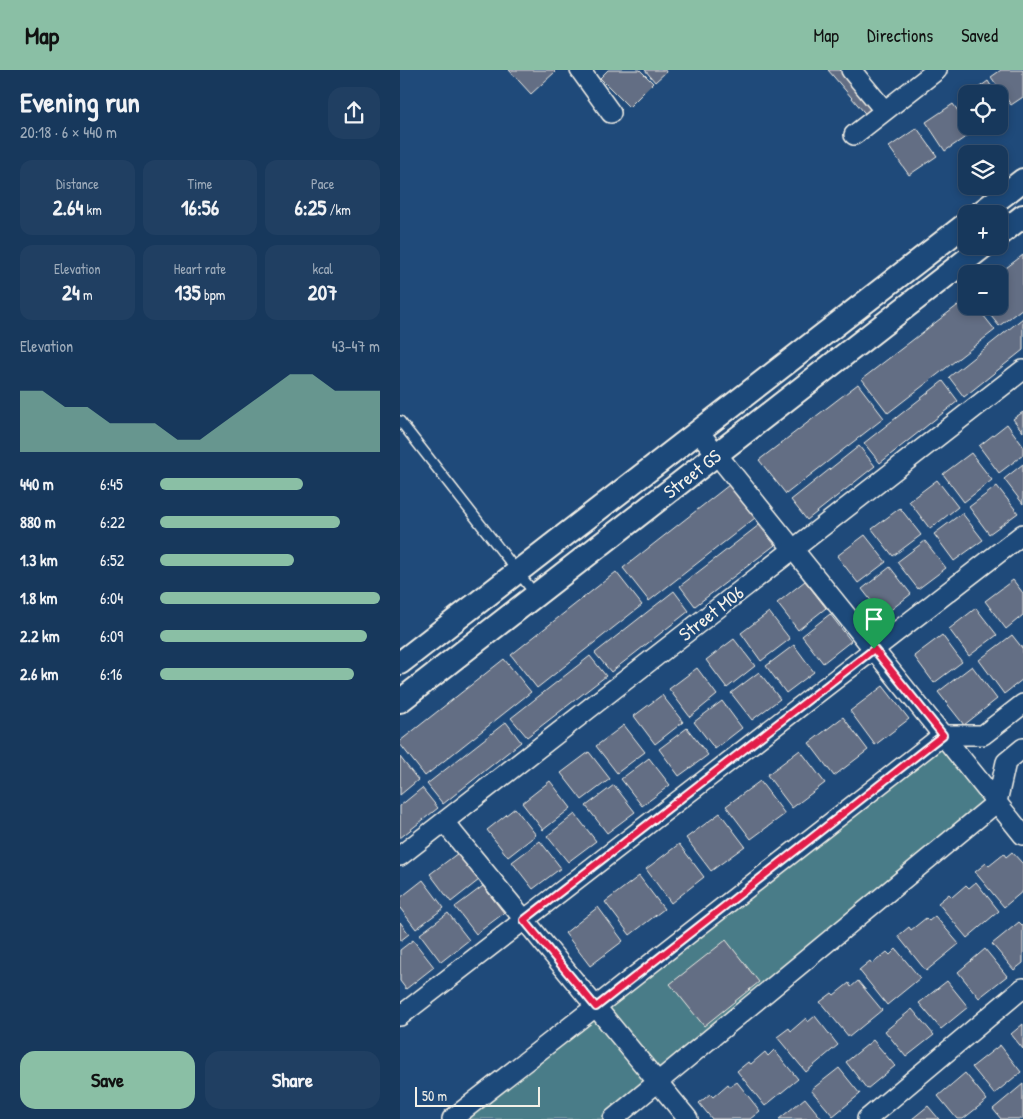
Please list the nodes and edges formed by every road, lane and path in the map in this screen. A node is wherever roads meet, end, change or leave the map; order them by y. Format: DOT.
graph roads {
  1 [pos="580,70"];
  2 [pos="851,70"];
  3 [pos="937,70"];
  4 [pos="884,110"];
  5 [pos="610,113"];
  6 [pos="854,134"];
  7 [pos="1023,180"];
  8 [pos="1002,196"];
  9 [pos="990,205"];
  10 [pos="1020,218"];
  11 [pos="1008,228"];
  12 [pos="958,230"];
  13 [pos="972,255"];
  14 [pos="860,306"];
  15 [pos="877,328"];
  16 [pos="1023,370"];
  17 [pos="400,421"];
  18 [pos="698,431"];
  19 [pos="718,454"];
  20 [pos="1023,534"];
  21 [pos="794,549"];
  22 [pos="518,571"];
  23 [pos="536,595"];
  24 [pos="874,649"];
  25 [pos="400,663"];
  26 [pos="400,701"];
  27 [pos="1023,704"];
  28 [pos="943,735"];
  29 [pos="1023,748"];
  30 [pos="997,802"];
  31 [pos="444,822"];
  32 [pos="1023,834"];
  33 [pos="400,856"];
  34 [pos="524,920"];
  35 [pos="1023,988"];
  36 [pos="596,1007"];
  37 [pos="400,1016"];
  38 [pos="658,1082"];
  39 [pos="452,1119"];
  40 [pos="614,1119"];
  41 [pos="688,1119"];
  42 [pos="867,1119"];
  1 -- 5 [label="street"];
  2 -- 4 [label="street"];
  3 -- 4 [label="street"];
  4 -- 6 [label="street"];
  7 -- 8 [label="street"];
  8 -- 9 [label="street"];
  8 -- 10 [label="street"];
  10 -- 11 [label="street"];
  12 -- 14 [label="street, Street GS"];
  13 -- 15 [label="street, Street GS"];
  14 -- 15 [label="street"];
  14 -- 18 [label="street, Street GS"];
  15 -- 19 [label="street, Street GS"];
  16 -- 21 [label="street, Street M06"];
  17 -- 22 [label="lane"];
  18 -- 19 [label="street"];
  18 -- 22 [label="street, Street GS"];
  19 -- 21 [label="street"];
  19 -- 23 [label="street, Street GS"];
  20 -- 24 [label="street"];
  21 -- 24 [label="street"];
  21 -- 31 [label="street, Street M06"];
  22 -- 23 [label="lane"];
  22 -- 25 [label="street, Street GS"];
  23 -- 26 [label="street, Street GS"];
  24 -- 28 [label="street"];
  24 -- 34 [label="street"];
  27 -- 28 [label="street"];
  28 -- 30 [label="street"];
  28 -- 36 [label="street"];
  29 -- 30 [label="street"];
  30 -- 32 [label="street"];
  30 -- 38 [label="street"];
  31 -- 33 [label="street, Street M06"];
  31 -- 34 [label="street"];
  34 -- 36 [label="street"];
  34 -- 37 [label="street"];
  35 -- 42 [label="street"];
  36 -- 38 [label="street"];
  36 -- 39 [label="street"];
  38 -- 40 [label="street"];
  38 -- 41 [label="street"];
}
